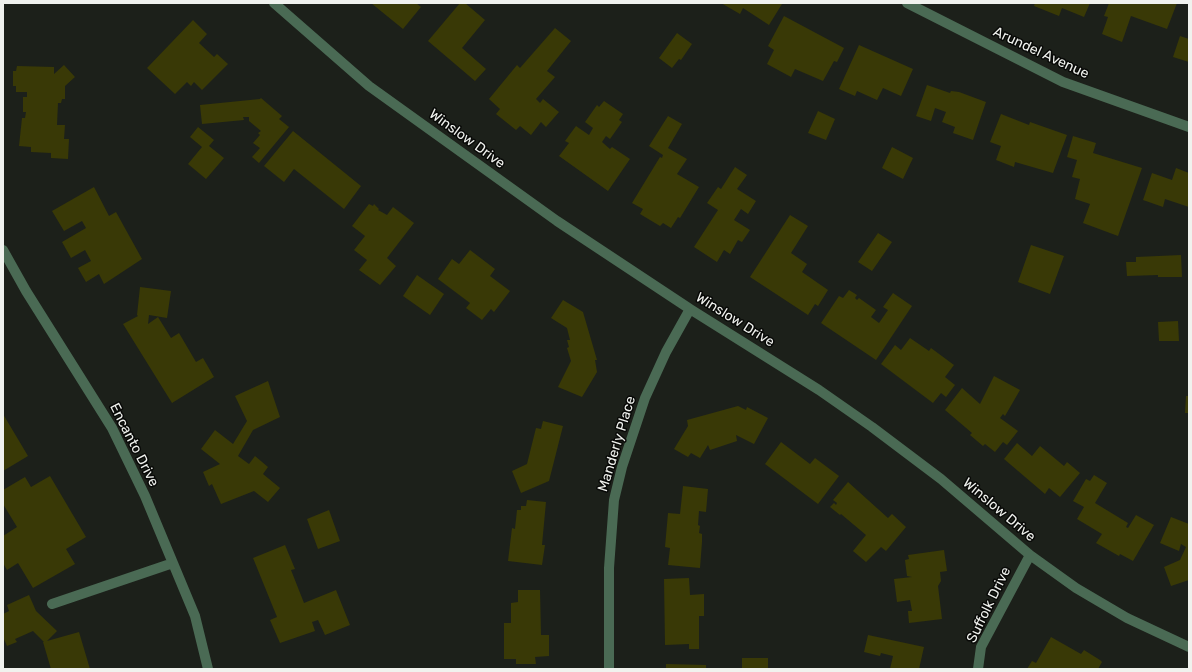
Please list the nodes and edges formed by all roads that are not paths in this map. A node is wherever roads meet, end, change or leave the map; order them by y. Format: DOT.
graph roads {
  1 [pos="274,3"];
  2 [pos="907,3"];
  3 [pos="1189,127"];
  4 [pos="3,250"];
  5 [pos="690,309"];
  6 [pos="1030,555"];
  7 [pos="173,563"];
  8 [pos="52,604"];
  9 [pos="1189,647"];
  10 [pos="208,669"];
  11 [pos="609,669"];
  12 [pos="978,669"];
  1 -- 5 [label="street, Winslow Drive"];
  2 -- 3 [label="street, Arundel Avenue"];
  4 -- 7 [label="street, Encanto Drive"];
  5 -- 6 [label="street, Winslow Drive"];
  5 -- 11 [label="street, Manderly Place"];
  6 -- 9 [label="street, Winslow Drive"];
  6 -- 12 [label="street, Suffolk Drive"];
  7 -- 8 [label="street"];
  7 -- 10 [label="street, Encanto Drive"];
}
